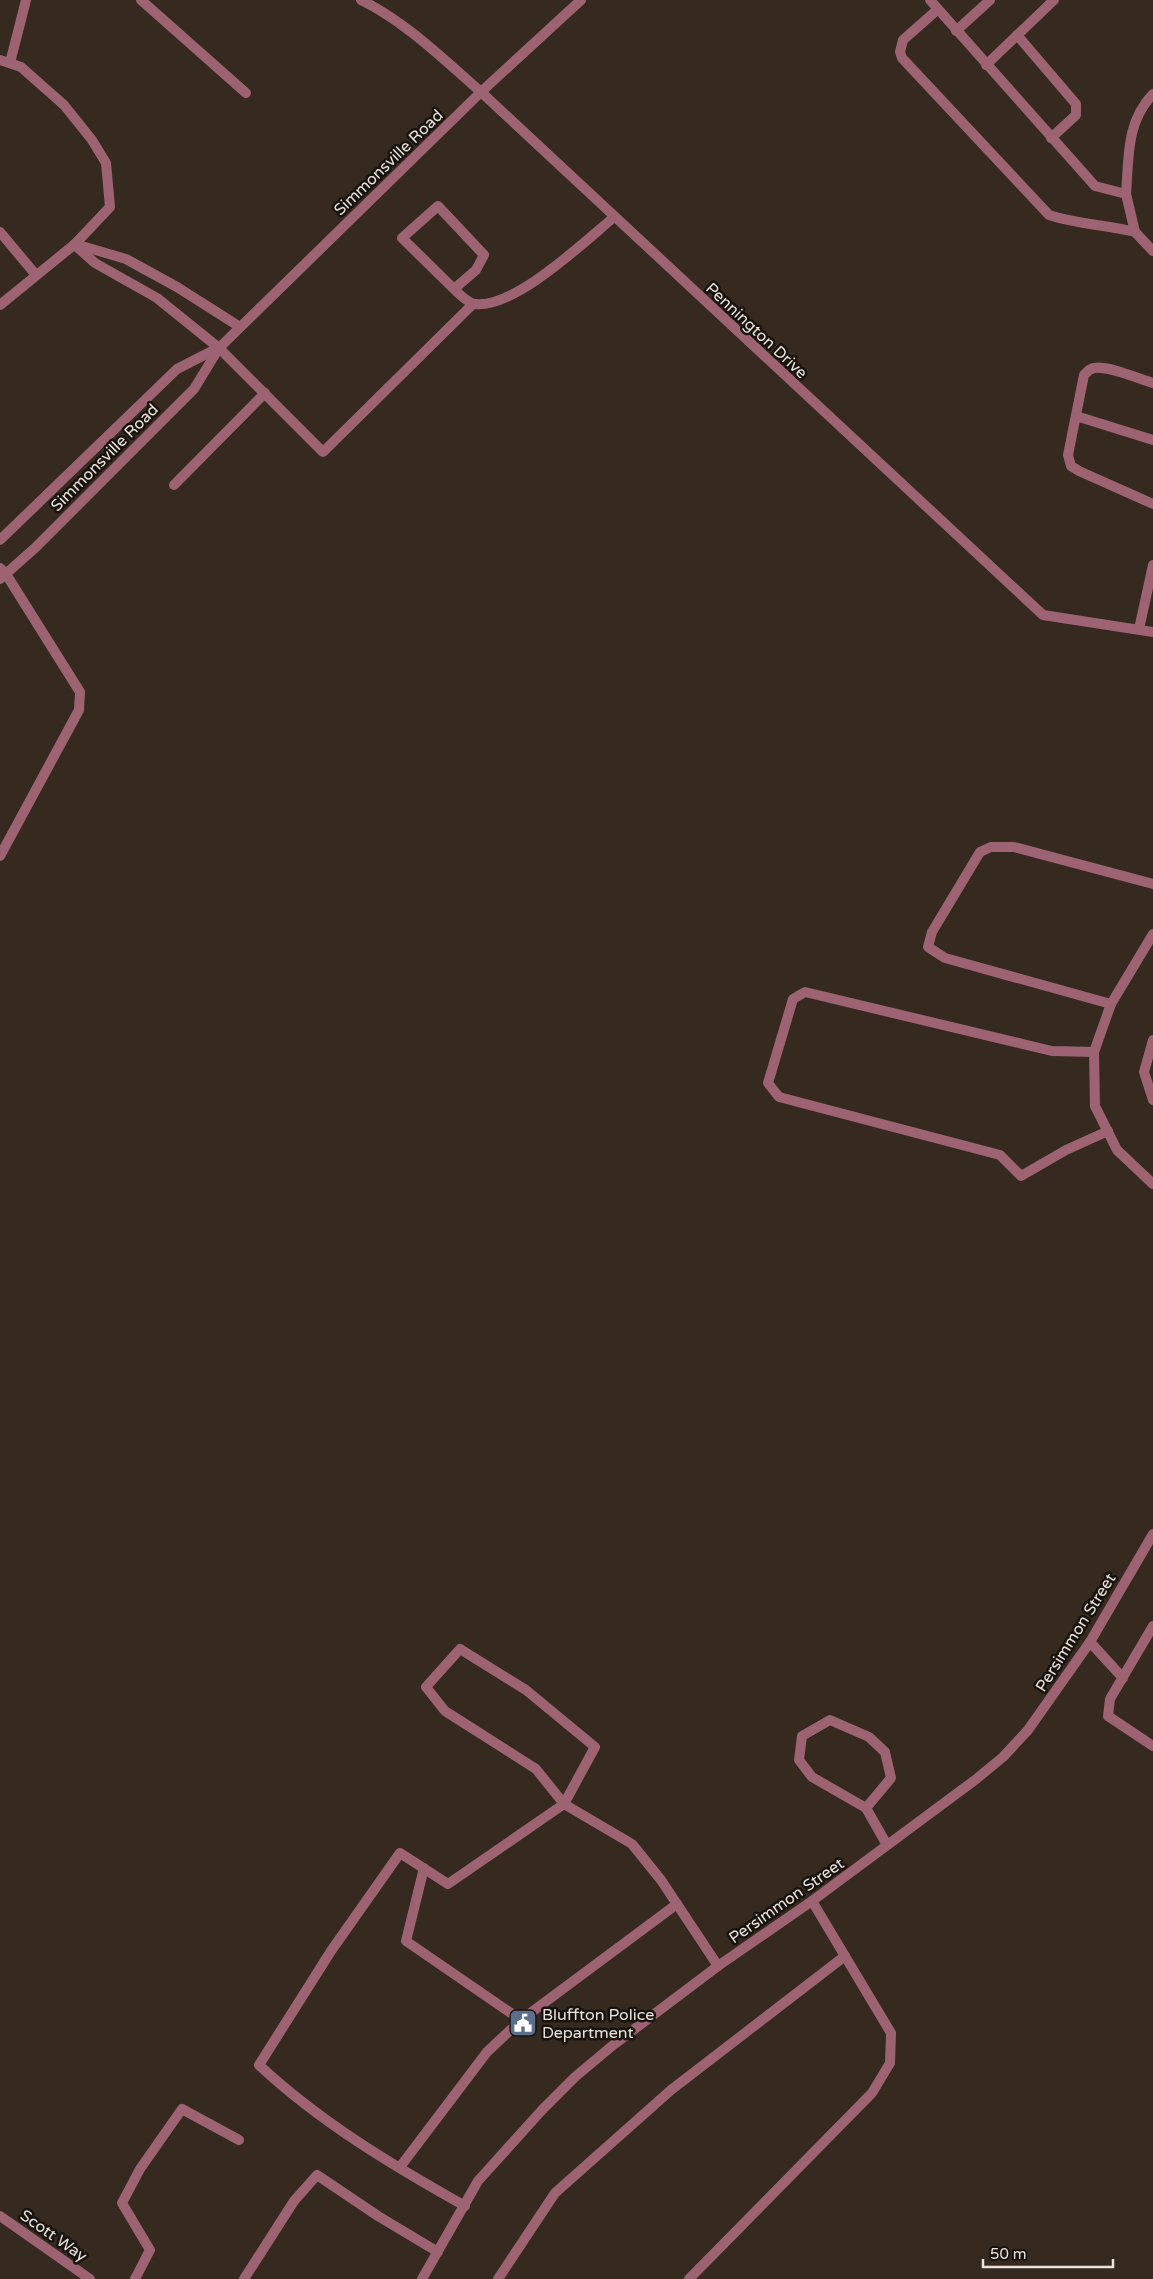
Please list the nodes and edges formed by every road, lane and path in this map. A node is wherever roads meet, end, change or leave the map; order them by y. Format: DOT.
graph roads {
  1 [pos="26,0"];
  2 [pos="141,0"];
  3 [pos="361,0"];
  4 [pos="581,0"];
  5 [pos="930,0"];
  6 [pos="990,0"];
  7 [pos="1054,0"];
  8 [pos="937,10"];
  9 [pos="956,31"];
  10 [pos="1017,36"];
  11 [pos="0,60"];
  12 [pos="10,63"];
  13 [pos="986,65"];
  14 [pos="481,92"];
  15 [pos="246,93"];
  16 [pos="1153,94"];
  17 [pos="1051,138"];
  18 [pos="1126,194"];
  19 [pos="614,218"];
  20 [pos="0,232"];
  21 [pos="1134,232"];
  22 [pos="75,244"];
  23 [pos="1153,251"];
  24 [pos="36,275"];
  25 [pos="454,289"];
  26 [pos="473,304"];
  27 [pos="0,305"];
  28 [pos="240,327"];
  29 [pos="219,348"];
  30 [pos="1153,383"];
  31 [pos="265,393"];
  32 [pos="1076,416"];
  33 [pos="1153,440"];
  34 [pos="174,485"];
  35 [pos="1153,504"];
  36 [pos="0,540"];
  37 [pos="1153,565"];
  38 [pos="2,574"];
  39 [pos="1139,629"];
  40 [pos="1153,632"];
  41 [pos="0,856"];
  42 [pos="1153,884"];
  43 [pos="1153,934"];
  44 [pos="1111,1004"];
  45 [pos="1153,1040"];
  46 [pos="1094,1052"];
  47 [pos="1153,1100"];
  48 [pos="1108,1131"];
  49 [pos="1153,1184"];
  50 [pos="1153,1534"];
  51 [pos="1153,1626"];
  52 [pos="1090,1642"];
  53 [pos="1123,1678"];
  54 [pos="1153,1746"];
  55 [pos="564,1804"];
  56 [pos="866,1808"];
  57 [pos="887,1846"];
  58 [pos="424,1868"];
  59 [pos="812,1901"];
  60 [pos="677,1904"];
  61 [pos="844,1956"];
  62 [pos="718,1966"];
  63 [pos="521,2020"];
  64 [pos="239,2140"];
  65 [pos="400,2168"];
  66 [pos="465,2206"];
  67 [pos="0,2216"];
  68 [pos="438,2252"];
  69 [pos="86,2278"];
  70 [pos="135,2279"];
  71 [pos="244,2279"];
  72 [pos="422,2279"];
  73 [pos="498,2279"];
  74 [pos="689,2279"];
  1 -- 12 [label="street"];
  2 -- 15 [label="street"];
  3 -- 14 [label="street, Pennington Drive"];
  4 -- 14 [label="street, Simmonsville Road"];
  5 -- 8 [label="street"];
  6 -- 9 [label="street"];
  7 -- 10 [label="street"];
  8 -- 9 [label="street"];
  8 -- 21 [label="street"];
  9 -- 13 [label="street"];
  10 -- 13 [label="street"];
  10 -- 17 [label="street"];
  11 -- 12 [label="street"];
  12 -- 22 [label="street"];
  13 -- 17 [label="street"];
  14 -- 19 [label="street, Pennington Drive"];
  14 -- 28 [label="street, Simmonsville Road"];
  16 -- 18 [label="street"];
  17 -- 18 [label="street"];
  18 -- 21 [label="street"];
  19 -- 26 [label="street"];
  19 -- 39 [label="street, Pennington Drive"];
  20 -- 24 [label="street"];
  21 -- 23 [label="street"];
  22 -- 24 [label="street"];
  22 -- 28 [label="street"];
  22 -- 29 [label="street"];
  24 -- 27 [label="street"];
  25 -- 25 [label="street"];
  25 -- 26 [label="street"];
  26 -- 31 [label="street"];
  28 -- 29 [label="street, Simmonsville Road"];
  29 -- 31 [label="street"];
  29 -- 36 [label="street, Simmonsville Road"];
  29 -- 38 [label="street, Simmonsville Road"];
  30 -- 32 [label="street"];
  31 -- 34 [label="street"];
  32 -- 33 [label="street"];
  32 -- 35 [label="street"];
  37 -- 39 [label="street"];
  38 -- 41 [label="street"];
  39 -- 40 [label="street, Pennington Drive"];
  42 -- 44 [label="street"];
  43 -- 44 [label="street"];
  44 -- 46 [label="street"];
  45 -- 47 [label="street"];
  46 -- 48 [label="street"];
  46 -- 48 [label="street"];
  48 -- 49 [label="street"];
  50 -- 52 [label="street, Persimmon Street"];
  51 -- 53 [label="street"];
  52 -- 53 [label="street"];
  52 -- 57 [label="street, Persimmon Street"];
  53 -- 54 [label="street"];
  55 -- 55 [label="street"];
  55 -- 58 [label="street"];
  55 -- 60 [label="street"];
  56 -- 56 [label="street"];
  56 -- 57 [label="street"];
  57 -- 59 [label="street, Persimmon Street"];
  58 -- 63 [label="street"];
  58 -- 65 [label="street"];
  59 -- 61 [label="street"];
  59 -- 62 [label="street, Persimmon Street"];
  60 -- 62 [label="street"];
  60 -- 63 [label="street"];
  61 -- 73 [label="street"];
  61 -- 74 [label="street"];
  62 -- 66 [label="street, Persimmon Street"];
  63 -- 65 [label="street"];
  64 -- 70 [label="street"];
  65 -- 66 [label="street"];
  66 -- 68 [label="street, Persimmon Street"];
  67 -- 69 [label="street, Scott Way"];
  68 -- 71 [label="street"];
  68 -- 72 [label="street, Persimmon Street"];
}
